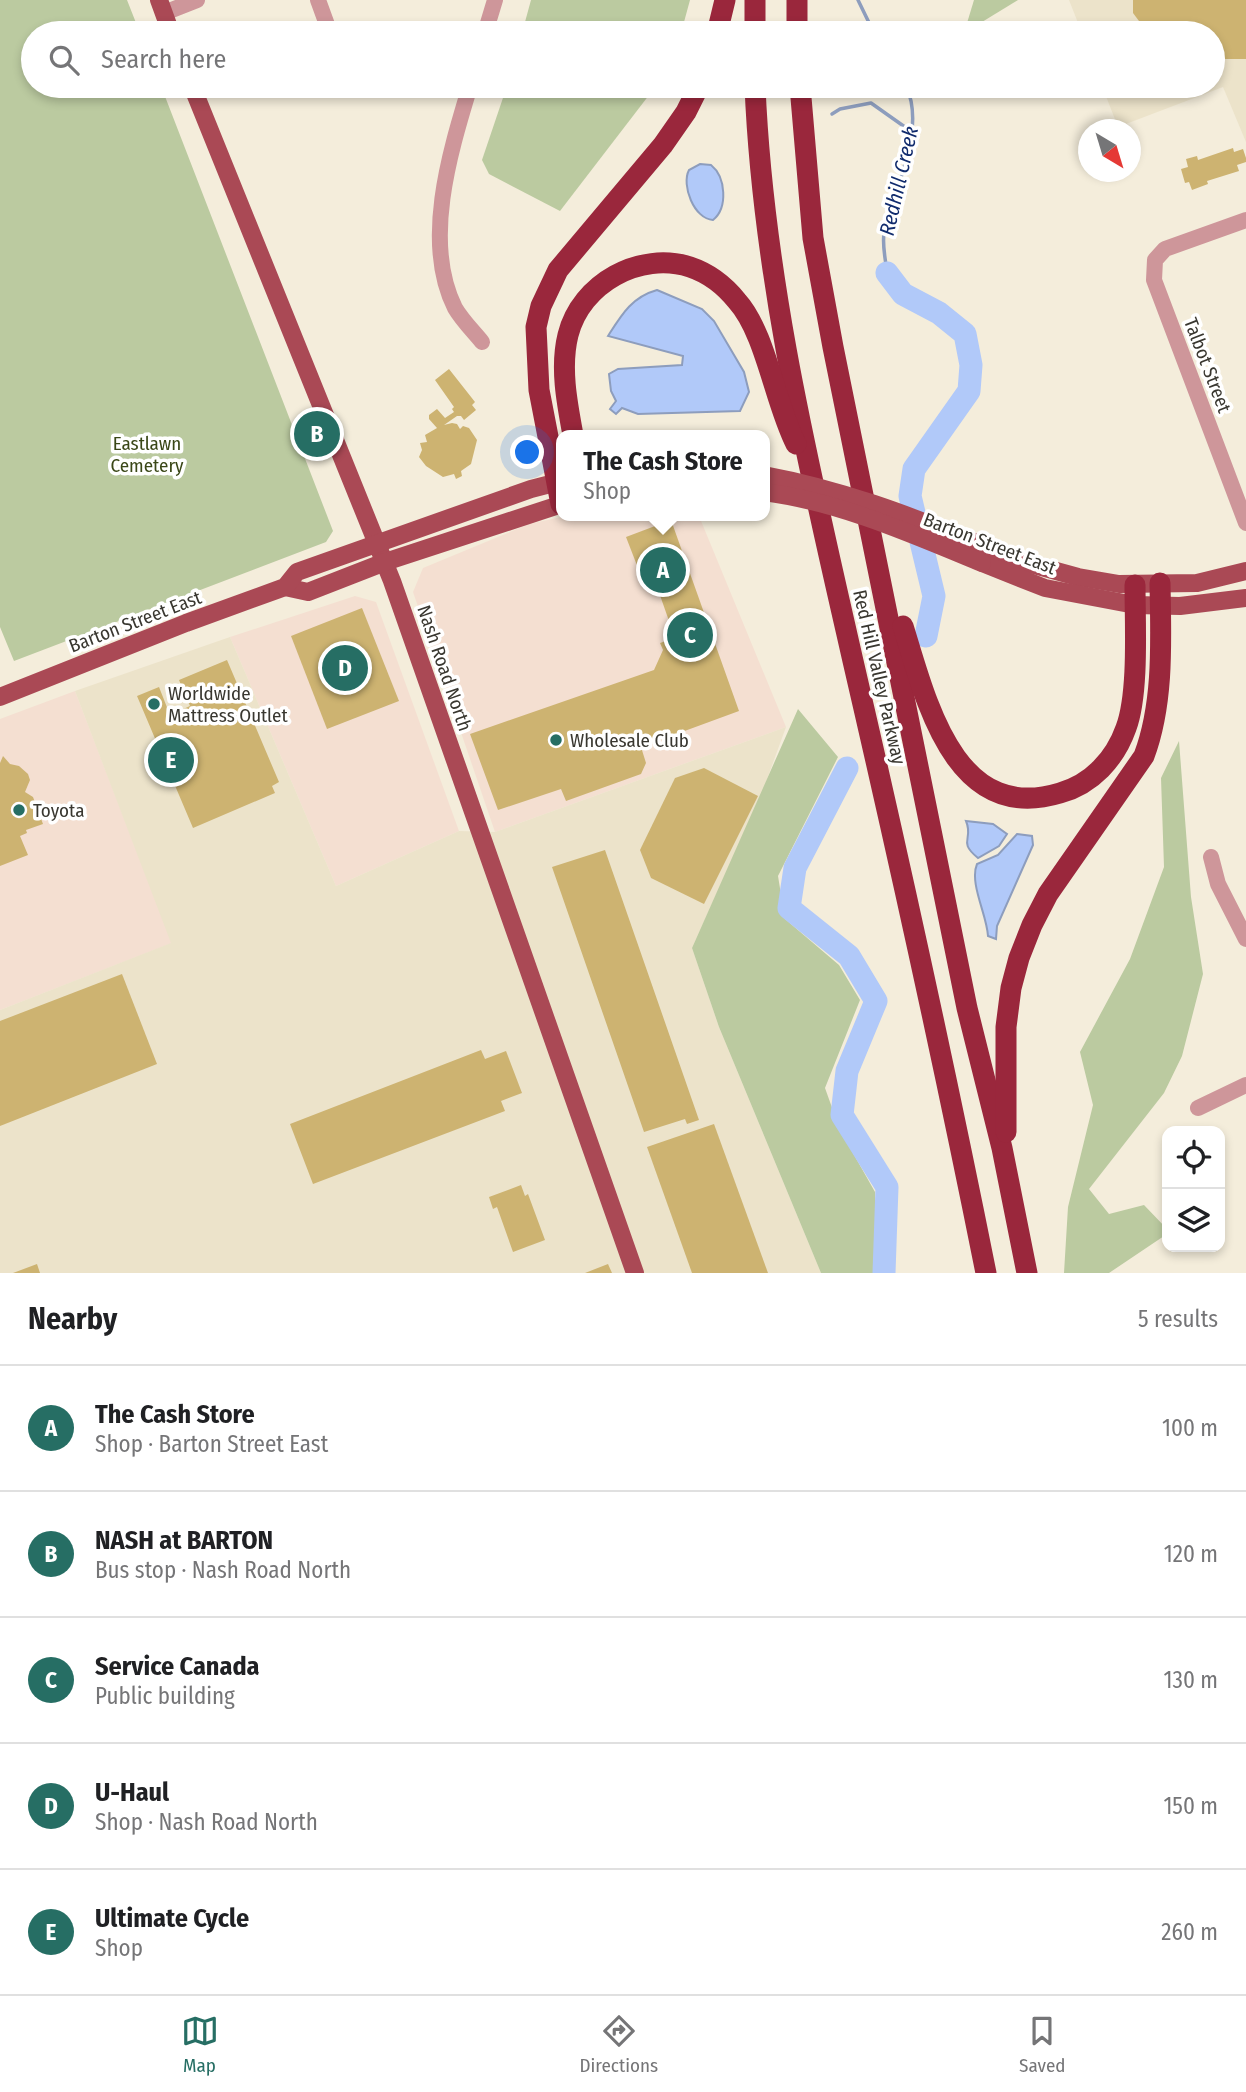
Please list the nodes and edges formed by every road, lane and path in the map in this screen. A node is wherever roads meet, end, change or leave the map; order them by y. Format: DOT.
graph roads {
  1 [pos="197,0"];
  2 [pos="318,0"];
  3 [pos="495,0"];
  4 [pos="725,0"];
  5 [pos="755,0"];
  6 [pos="797,0"];
  7 [pos="161,6"];
  8 [pos="326,21"];
  9 [pos="489,21"];
  10 [pos="720,21"];
  11 [pos="755,21"];
  12 [pos="797,21"];
  13 [pos="197,98"];
  14 [pos="466,98"];
  15 [pos="693,98"];
  16 [pos="756,98"];
  17 [pos="801,98"];
  18 [pos="1246,220"];
  19 [pos="482,342"];
  20 [pos="572,430"];
  21 [pos="556,468"];
  22 [pos="811,473"];
  23 [pos="770,476"];
  24 [pos="556,483"];
  25 [pos="770,493"];
  26 [pos="556,506"];
  27 [pos="1246,523"];
  28 [pos="377,542"];
  29 [pos="384,562"];
  30 [pos="1246,571"];
  31 [pos="882,583"];
  32 [pos="285,587"];
  33 [pos="1160,594"];
  34 [pos="1135,595"];
  35 [pos="1246,598"];
  36 [pos="0,697"];
  37 [pos="1211,857"];
  38 [pos="1246,939"];
  39 [pos="1246,1085"];
  40 [pos="1198,1108"];
  41 [pos="1002,1148"];
  42 [pos="635,1273"];
  43 [pos="986,1273"];
  44 [pos="1027,1273"];
  1 -- 7 [label="street"];
  2 -- 8 [label="street"];
  3 -- 9 [label="street"];
  4 -- 10 [label="highway"];
  5 -- 11 [label="highway"];
  6 -- 12 [label="highway"];
  13 -- 28 [label="main road, Nash Road North"];
  14 -- 19 [label="street"];
  15 -- 21 [label="highway"];
  16 -- 22 [label="highway, Red Hill Valley Parkway"];
  17 -- 31 [label="highway, Red Hill Valley Parkway"];
  18 -- 27 [label="street, Talbot Street"];
  20 -- 22 [label="highway"];
  22 -- 43 [label="highway, Red Hill Valley Parkway"];
  23 -- 34 [label="main road, Barton Street East, bridge"];
  24 -- 28 [label="main road, Barton Street East"];
  25 -- 34 [label="main road, Barton Street East, bridge"];
  26 -- 29 [label="main road, Barton Street East"];
  28 -- 29 [label="main road, Nash Road North"];
  28 -- 32 [label="main road, Barton Street East"];
  29 -- 32 [label="main road, Barton Street East"];
  29 -- 42 [label="main road, Nash Road North"];
  30 -- 33 [label="main road, Barton Street East"];
  31 -- 34 [label="highway"];
  31 -- 41 [label="highway, Red Hill Valley Parkway"];
  32 -- 36 [label="main road, Barton Street East"];
  33 -- 34 [label="main road, Barton Street East"];
  33 -- 35 [label="main road, Barton Street East"];
  33 -- 41 [label="highway"];
  37 -- 38 [label="street"];
  39 -- 40 [label="street"];
  41 -- 44 [label="highway, Red Hill Valley Parkway"];
}
